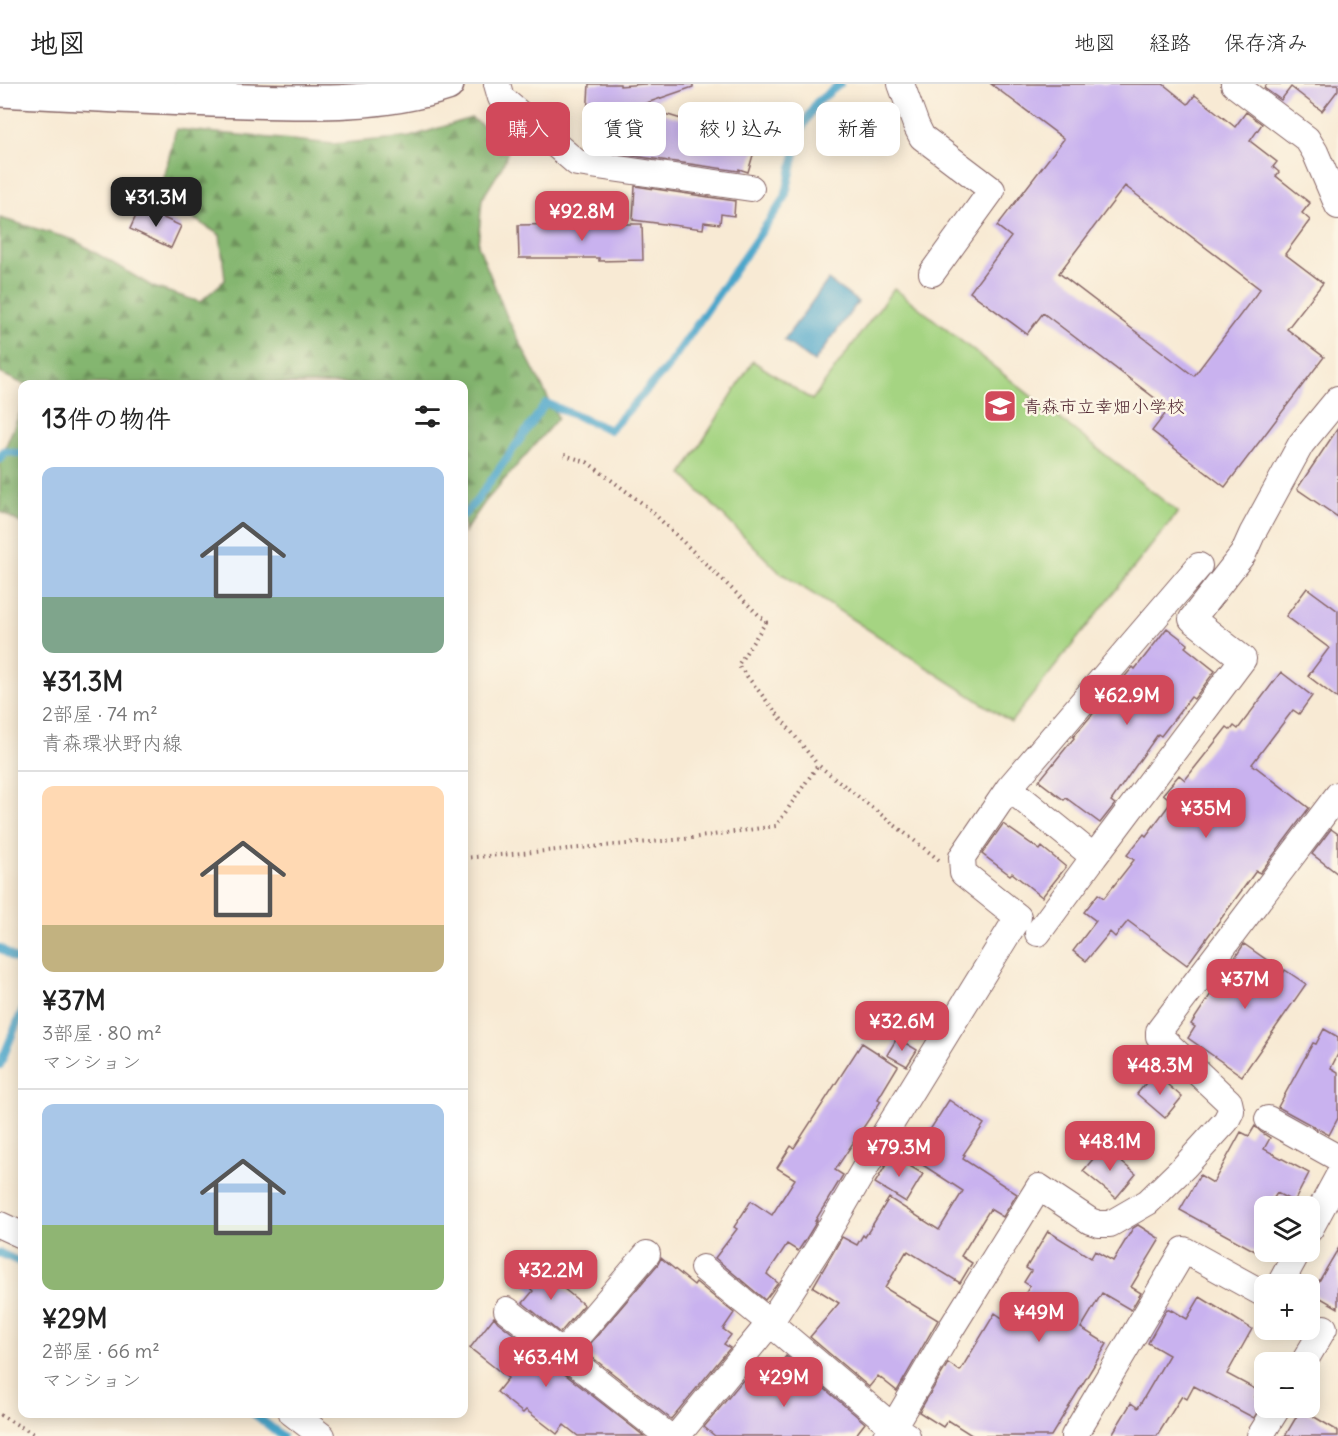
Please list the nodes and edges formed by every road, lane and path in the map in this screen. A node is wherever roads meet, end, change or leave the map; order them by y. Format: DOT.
graph roads {
  1 [pos="447,84"];
  2 [pos="497,84"];
  3 [pos="901,84"];
  4 [pos="1238,85"];
  5 [pos="0,90"];
  6 [pos="160,92"];
  7 [pos="751,188"];
  8 [pos="1338,206"];
  9 [pos="932,273"];
  10 [pos="1334,410"];
  11 [pos="564,455"];
  12 [pos="1199,566"];
  13 [pos="818,765"];
  14 [pos="1010,788"];
  15 [pos="1338,795"];
  16 [pos="1094,857"];
  17 [pos="468,858"];
  18 [pos="963,866"];
  19 [pos="1038,933"];
  20 [pos="1268,1119"];
  21 [pos="1335,1150"];
  22 [pos="1338,1177"];
  23 [pos="1320,1210"];
  24 [pos="0,1225"];
  25 [pos="18,1232"];
  26 [pos="647,1254"];
  27 [pos="703,1268"];
  28 [pos="1254,1288"];
  29 [pos="507,1310"];
  30 [pos="770,1323"];
  31 [pos="1324,1328"];
  32 [pos="1310,1352"];
  33 [pos="563,1353"];
  34 [pos="0,1415"];
  35 [pos="299,1418"];
  36 [pos="1271,1418"];
  37 [pos="895,1433"];
  38 [pos="37,1436"];
  39 [pos="322,1436"];
  40 [pos="668,1436"];
  41 [pos="676,1436"];
  42 [pos="1074,1436"];
  43 [pos="1260,1436"];
  1 -- 6 [label="main road"];
  2 -- 7 [label="street"];
  3 -- 9 [label="street"];
  4 -- 8 [label="street"];
  5 -- 6 [label="main road"];
  10 -- 16 [label="street"];
  11 -- 13 [label="path"];
  12 -- 14 [label="street"];
  13 -- 17 [label="path"];
  13 -- 18 [label="path"];
  14 -- 16 [label="street"];
  14 -- 18 [label="street"];
  15 -- 37 [label="street"];
  16 -- 19 [label="street"];
  18 -- 30 [label="street"];
  20 -- 21 [label="street"];
  22 -- 23 [label="street"];
  24 -- 25 [label="street"];
  26 -- 33 [label="street"];
  27 -- 30 [label="street"];
  28 -- 42 [label="street"];
  29 -- 33 [label="street"];
  30 -- 37 [label="street"];
  30 -- 41 [label="street"];
  31 -- 32 [label="street"];
  33 -- 40 [label="street"];
  34 -- 38 [label="path"];
  35 -- 39 [label="street"];
  36 -- 43 [label="street"];
}
